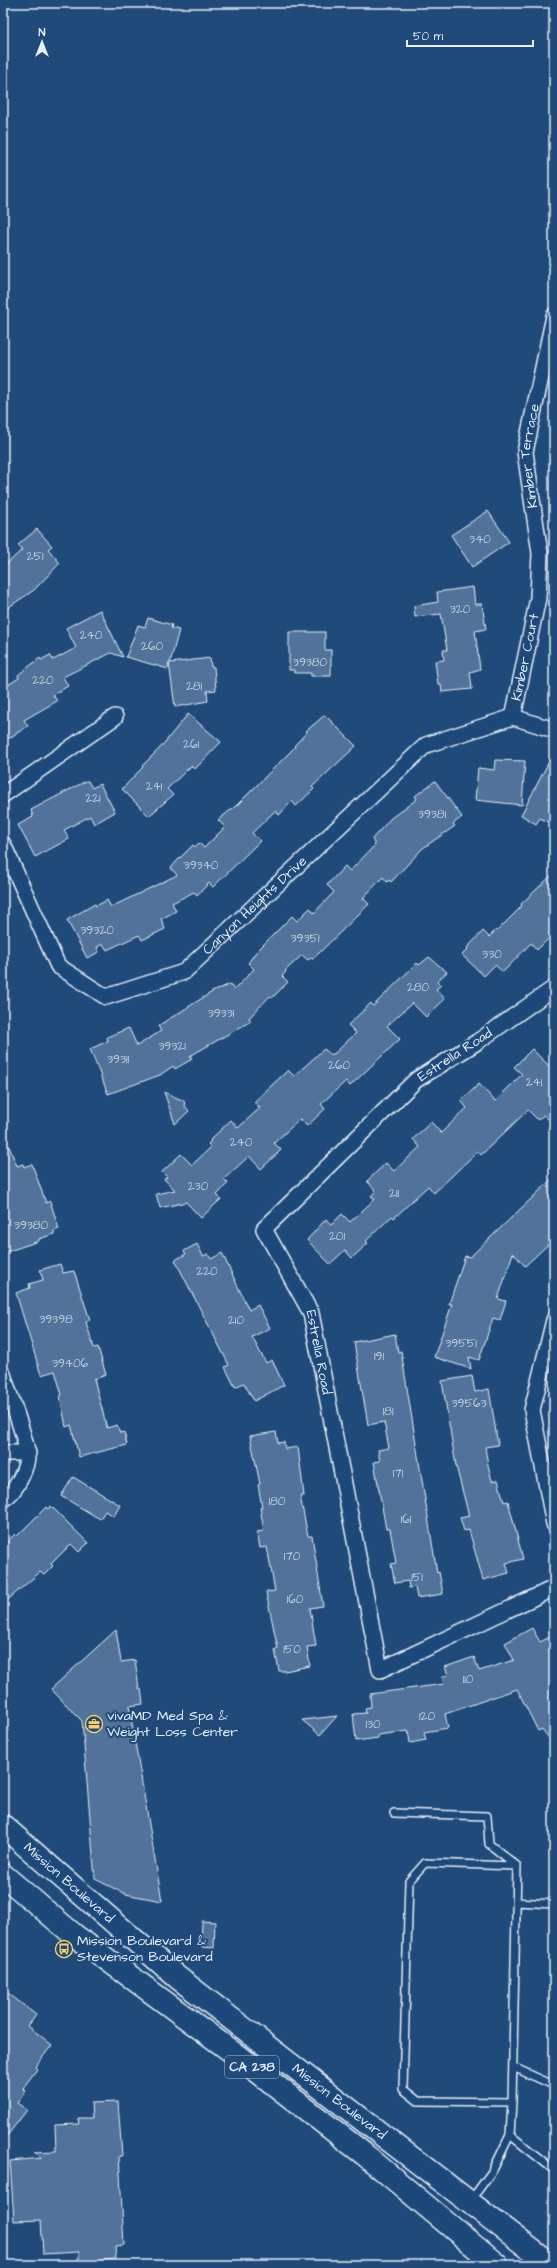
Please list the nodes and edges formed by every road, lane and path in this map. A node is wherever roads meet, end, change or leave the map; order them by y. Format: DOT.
graph roads {
  1 [pos="554,316"];
  2 [pos="538,598"];
  3 [pos="115,717"];
  4 [pos="513,717"];
  5 [pos="554,730"];
  6 [pos="3,795"];
  7 [pos="3,844"];
  8 [pos="554,988"];
  9 [pos="554,1320"];
  10 [pos="3,1374"];
  11 [pos="3,1453"];
  12 [pos="28,1453"];
  13 [pos="3,1499"];
  14 [pos="554,1524"];
  15 [pos="554,1588"];
  16 [pos="394,1813"];
  17 [pos="3,1826"];
  18 [pos="517,1866"];
  19 [pos="3,1875"];
  20 [pos="516,1902"];
  21 [pos="554,1904"];
  22 [pos="513,2067"];
  23 [pos="551,2084"];
  24 [pos="512,2102"];
  25 [pos="510,2135"];
  26 [pos="554,2170"];
  27 [pos="470,2201"];
  28 [pos="497,2265"];
  29 [pos="550,2265"];
  1 -- 2 [label="street, Kimber Terrace"];
  2 -- 4 [label="street, Kimber Court"];
  3 -- 6 [label="street"];
  4 -- 5 [label="street"];
  4 -- 7 [label="street, Canyon Heights Drive"];
  8 -- 15 [label="street, Estrella Road"];
  9 -- 14 [label="street"];
  10 -- 12 [label="street"];
  11 -- 12 [label="street"];
  12 -- 13 [label="street"];
  16 -- 18 [label="lane"];
  17 -- 27 [label="main road, Mission Boulevard / CA 238"];
  18 -- 20 [label="lane"];
  18 -- 24 [label="lane"];
  19 -- 28 [label="main road, Mission Boulevard / CA 238"];
  20 -- 21 [label="lane"];
  20 -- 22 [label="lane"];
  22 -- 23 [label="lane"];
  22 -- 24 [label="lane"];
  24 -- 25 [label="lane"];
  25 -- 26 [label="lane"];
  25 -- 27 [label="lane"];
  27 -- 29 [label="main road, Mission Boulevard / CA 238"];
}
